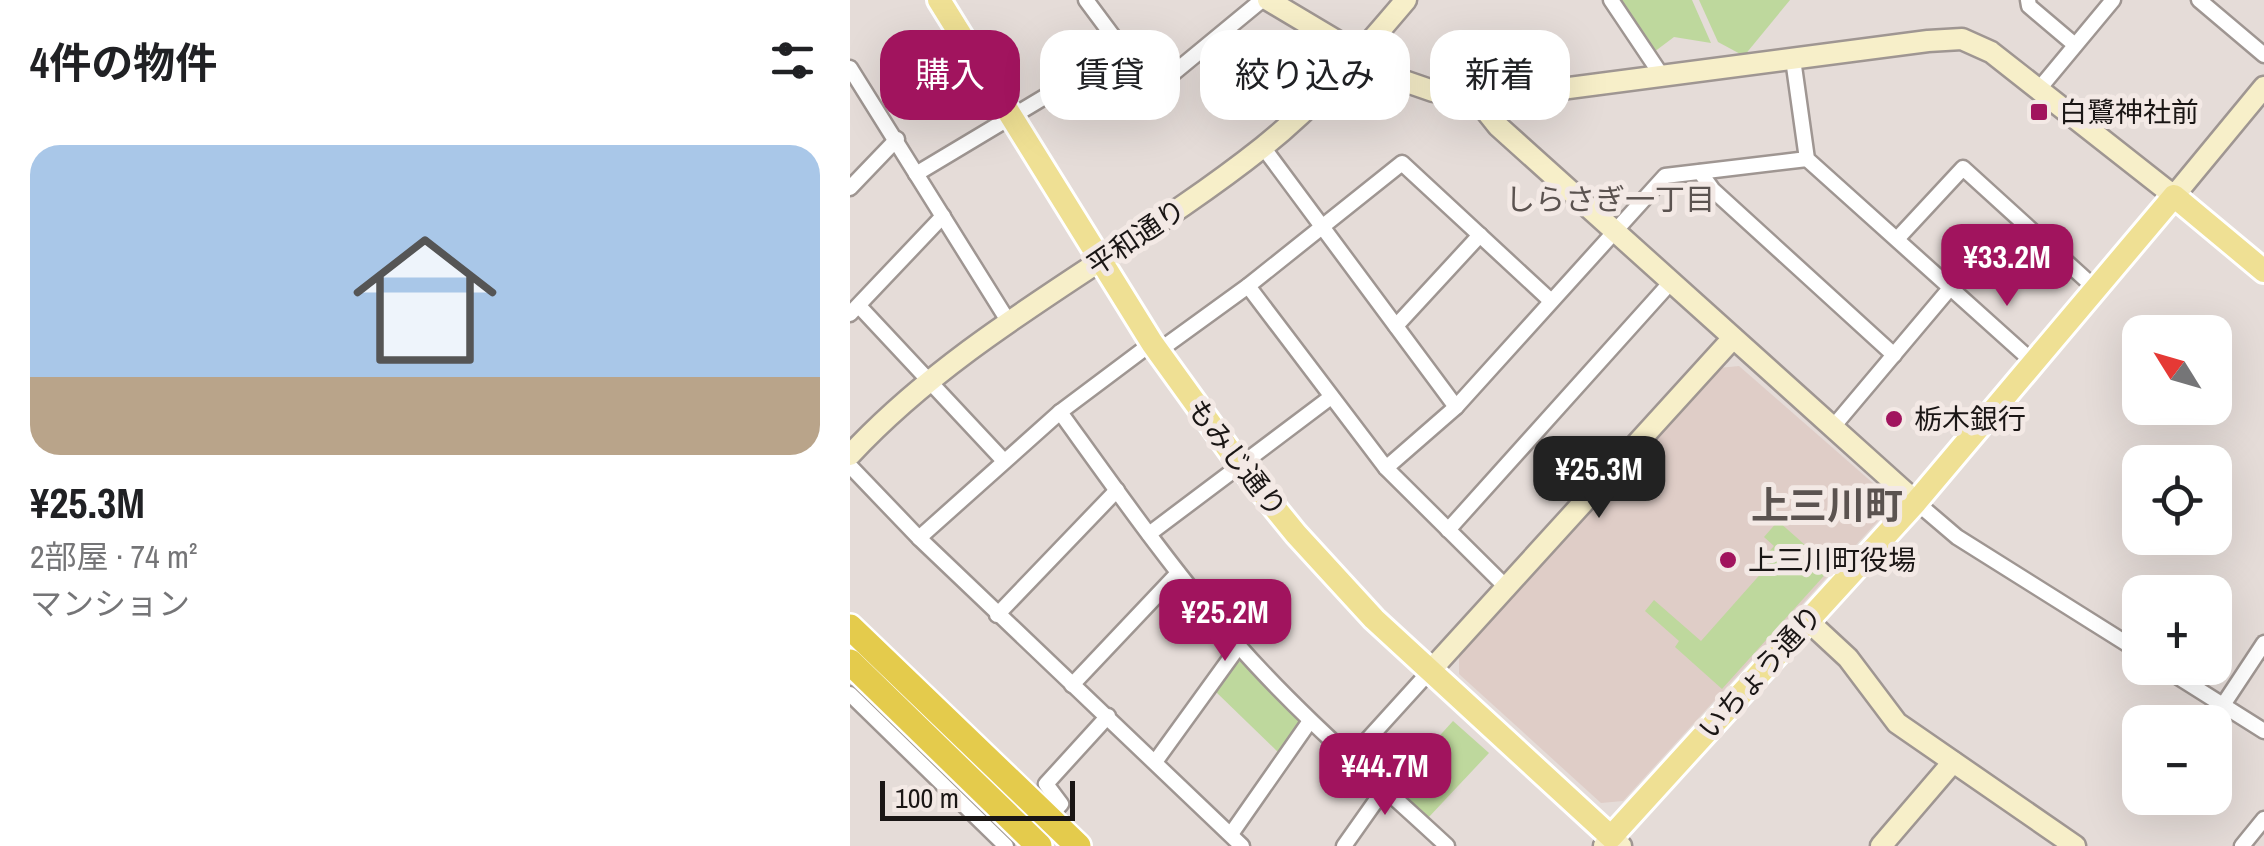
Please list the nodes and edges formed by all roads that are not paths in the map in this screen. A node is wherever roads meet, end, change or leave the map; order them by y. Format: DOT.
graph roads {
  1 [pos="939,0"];
  2 [pos="1086,0"];
  3 [pos="1264,0"];
  4 [pos="1406,0"];
  5 [pos="1611,0"];
  6 [pos="2028,0"];
  7 [pos="2113,0"];
  8 [pos="2200,0"];
  9 [pos="958,30"];
  10 [pos="1108,30"];
  11 [pos="1317,30"];
  12 [pos="1380,30"];
  13 [pos="2076,45"];
  14 [pos="2264,55"];
  15 [pos="1794,59"];
  16 [pos="850,68"];
  17 [pos="1180,68"];
  18 [pos="1662,76"];
  19 [pos="1570,87"];
  20 [pos="2264,87"];
  21 [pos="2039,89"];
  22 [pos="1002,120"];
  23 [pos="1016,120"];
  24 [pos="1291,120"];
  25 [pos="1493,120"];
  26 [pos="897,139"];
  27 [pos="1264,146"];
  28 [pos="1807,160"];
  29 [pos="1700,172"];
  30 [pos="916,174"];
  31 [pos="850,188"];
  32 [pos="2174,196"];
  33 [pos="942,216"];
  34 [pos="1323,226"];
  35 [pos="1616,231"];
  36 [pos="1480,235"];
  37 [pos="1897,239"];
  38 [pos="1100,262"];
  39 [pos="2264,272"];
  40 [pos="1671,282"];
  41 [pos="1248,286"];
  42 [pos="1951,287"];
  43 [pos="2095,288"];
  44 [pos="1551,300"];
  45 [pos="854,310"];
  46 [pos="1010,324"];
  47 [pos="1396,326"];
  48 [pos="1733,338"];
  49 [pos="1155,347"];
  50 [pos="1894,355"];
  51 [pos="2033,362"];
  52 [pos="930,380"];
  53 [pos="1331,397"];
  54 [pos="1456,406"];
  55 [pos="1060,412"];
  56 [pos="1834,427"];
  57 [pos="850,454"];
  58 [pos="1004,462"];
  59 [pos="850,466"];
  60 [pos="1240,466"];
  61 [pos="1386,468"];
  62 [pos="1116,490"];
  63 [pos="1916,502"];
  64 [pos="1448,530"];
  65 [pos="1149,534"];
  66 [pos="918,538"];
  67 [pos="1178,574"];
  68 [pos="1506,587"];
  69 [pos="998,614"];
  70 [pos="1807,620"];
  71 [pos="850,627"];
  72 [pos="2122,641"];
  73 [pos="2264,643"];
  74 [pos="1238,646"];
  75 [pos="850,662"];
  76 [pos="1430,670"];
  77 [pos="1072,685"];
  78 [pos="2191,685"];
  79 [pos="850,694"];
  80 [pos="2223,705"];
  81 [pos="2232,710"];
  82 [pos="1108,716"];
  83 [pos="1310,721"];
  84 [pos="2264,730"];
  85 [pos="1351,758"];
  86 [pos="1155,762"];
  87 [pos="1953,762"];
  88 [pos="1385,788"];
  89 [pos="1048,818"];
  90 [pos="2264,818"];
  91 [pos="1236,840"];
  92 [pos="1612,843"];
  93 [pos="1004,846"];
  94 [pos="1039,846"];
  95 [pos="1078,846"];
  96 [pos="1344,846"];
  97 [pos="1447,846"];
  98 [pos="1881,846"];
  99 [pos="2075,846"];
  100 [pos="2242,846"];
  1 -- 9 [label="main road, もみじ通り"];
  2 -- 10 [label="street"];
  3 -- 11 [label="street"];
  3 -- 17 [label="street"];
  4 -- 12 [label="street, 平和通り"];
  5 -- 18 [label="street"];
  6 -- 13 [label="street"];
  7 -- 13 [label="street"];
  8 -- 14 [label="street"];
  13 -- 21 [label="street"];
  15 -- 18 [label="street"];
  15 -- 21 [label="street"];
  15 -- 28 [label="street"];
  16 -- 26 [label="street"];
  18 -- 19 [label="street"];
  20 -- 32 [label="street, いちょう通り"];
  21 -- 32 [label="street"];
  22 -- 30 [label="street"];
  23 -- 38 [label="main road, もみじ通り"];
  24 -- 27 [label="street, 平和通り"];
  25 -- 35 [label="street"];
  26 -- 30 [label="street"];
  26 -- 31 [label="street"];
  27 -- 34 [label="street"];
  27 -- 38 [label="street, 平和通り"];
  28 -- 29 [label="street"];
  28 -- 37 [label="street"];
  29 -- 35 [label="street"];
  29 -- 50 [label="street"];
  30 -- 33 [label="street"];
  32 -- 39 [label="main road"];
  32 -- 43 [label="main road, いちょう通り"];
  33 -- 45 [label="street"];
  33 -- 46 [label="street"];
  34 -- 36 [label="street"];
  34 -- 41 [label="street"];
  34 -- 47 [label="street"];
  35 -- 40 [label="street"];
  35 -- 44 [label="street"];
  36 -- 44 [label="street"];
  36 -- 47 [label="street"];
  37 -- 42 [label="street"];
  37 -- 43 [label="street"];
  38 -- 46 [label="street, 平和通り"];
  38 -- 49 [label="main road, もみじ通り"];
  40 -- 48 [label="street"];
  40 -- 64 [label="street"];
  41 -- 49 [label="street"];
  41 -- 53 [label="street"];
  42 -- 50 [label="street"];
  42 -- 51 [label="street"];
  43 -- 51 [label="main road, いちょう通り"];
  44 -- 54 [label="street"];
  45 -- 52 [label="street"];
  46 -- 52 [label="street, 平和通り"];
  47 -- 54 [label="street"];
  48 -- 56 [label="street"];
  48 -- 68 [label="street"];
  49 -- 55 [label="street"];
  49 -- 60 [label="main road, もみじ通り"];
  50 -- 56 [label="street"];
  51 -- 63 [label="main road, いちょう通り"];
  52 -- 57 [label="street, 平和通り"];
  52 -- 58 [label="street"];
  53 -- 60 [label="street"];
  53 -- 61 [label="street"];
  54 -- 61 [label="street"];
  55 -- 58 [label="street"];
  55 -- 62 [label="street"];
  56 -- 63 [label="street"];
  58 -- 66 [label="street"];
  59 -- 66 [label="street"];
  60 -- 65 [label="street"];
  60 -- 76 [label="main road, もみじ通り"];
  61 -- 64 [label="street"];
  62 -- 65 [label="street"];
  62 -- 69 [label="street"];
  63 -- 70 [label="main road, いちょう通り"];
  63 -- 72 [label="street"];
  64 -- 68 [label="street"];
  65 -- 67 [label="street"];
  66 -- 69 [label="street"];
  67 -- 74 [label="street"];
  67 -- 77 [label="street"];
  68 -- 76 [label="street"];
  69 -- 77 [label="street"];
  70 -- 87 [label="street"];
  70 -- 92 [label="main road, いちょう通り"];
  71 -- 89 [label="highway"];
  73 -- 80 [label="street"];
  74 -- 83 [label="street"];
  74 -- 86 [label="street"];
  75 -- 94 [label="highway"];
  76 -- 85 [label="street"];
  76 -- 92 [label="main road, もみじ通り"];
  77 -- 82 [label="street"];
  78 -- 80 [label="street"];
  79 -- 93 [label="street"];
  81 -- 84 [label="street"];
  82 -- 86 [label="street"];
  82 -- 89 [label="street"];
  83 -- 85 [label="street"];
  83 -- 91 [label="street"];
  85 -- 88 [label="street"];
  86 -- 91 [label="street"];
  87 -- 98 [label="street"];
  87 -- 99 [label="street"];
  88 -- 96 [label="street"];
  88 -- 97 [label="street"];
  89 -- 95 [label="highway"];
  90 -- 100 [label="street"];
}
